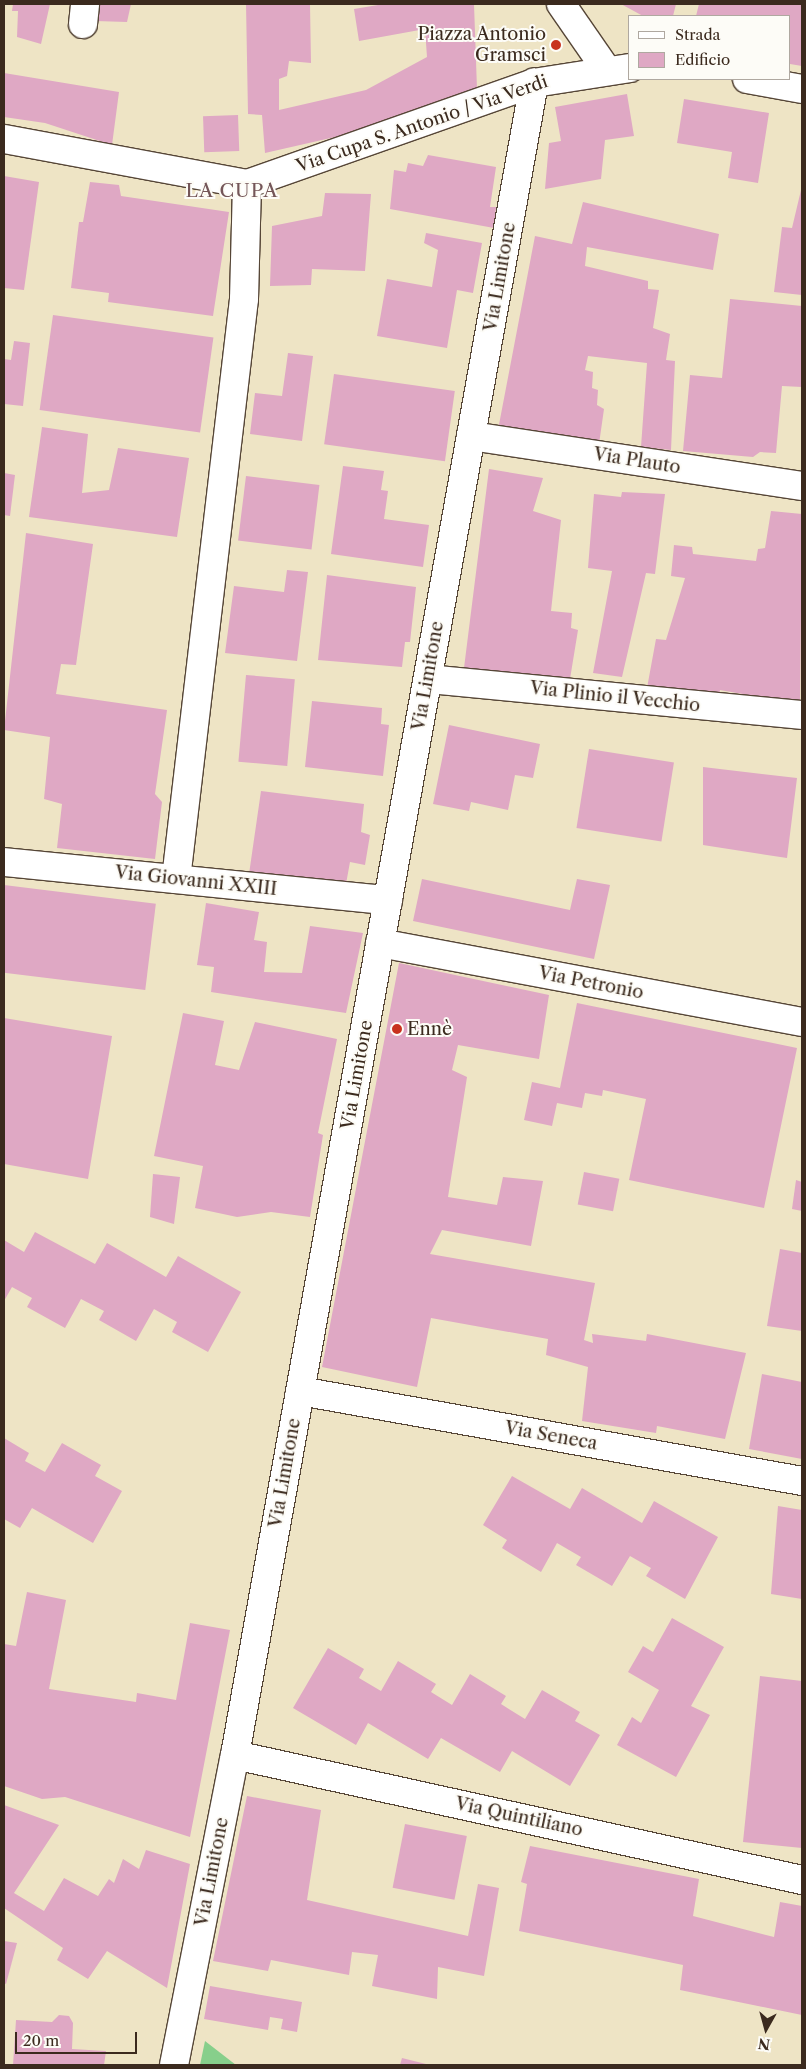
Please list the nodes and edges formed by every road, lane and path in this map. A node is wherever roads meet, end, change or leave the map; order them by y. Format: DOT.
graph roads {
  1 [pos="561,4"];
  2 [pos="618,68"];
  3 [pos="752,80"];
  4 [pos="534,83"];
  5 [pos="802,89"];
  6 [pos="4,139"];
  7 [pos="247,184"];
  8 [pos="471,436"];
  9 [pos="802,486"];
  10 [pos="428,679"];
  11 [pos="802,715"];
  12 [pos="4,862"];
  13 [pos="176,879"];
  14 [pos="388,900"];
  15 [pos="380,943"];
  16 [pos="802,1022"];
  17 [pos="300,1391"];
  18 [pos="802,1481"];
  19 [pos="235,1755"];
  20 [pos="802,1880"];
  21 [pos="174,2065"];
  1 -- 2 [label="street"];
  2 -- 4 [label="street, Via Cupa S. Antonio / Via Verdi"];
  3 -- 5 [label="street"];
  4 -- 7 [label="street, Via Cupa S. Antonio / Via Verdi"];
  4 -- 8 [label="street, Via Limitone"];
  6 -- 7 [label="street, Via Cupa S. Antonio / Via Verdi"];
  7 -- 13 [label="street"];
  8 -- 9 [label="street, Via Plauto"];
  8 -- 10 [label="street, Via Limitone"];
  10 -- 11 [label="street, Via Plinio il Vecchio"];
  10 -- 14 [label="street, Via Limitone"];
  12 -- 13 [label="street, Via Giovanni XXIII"];
  13 -- 14 [label="street, Via Giovanni XXIII"];
  14 -- 15 [label="street, Via Limitone"];
  15 -- 16 [label="street, Via Petronio"];
  15 -- 17 [label="street, Via Limitone"];
  17 -- 18 [label="street, Via Seneca"];
  17 -- 19 [label="street, Via Limitone"];
  19 -- 20 [label="street, Via Quintiliano"];
  19 -- 21 [label="street, Via Limitone"];
}
